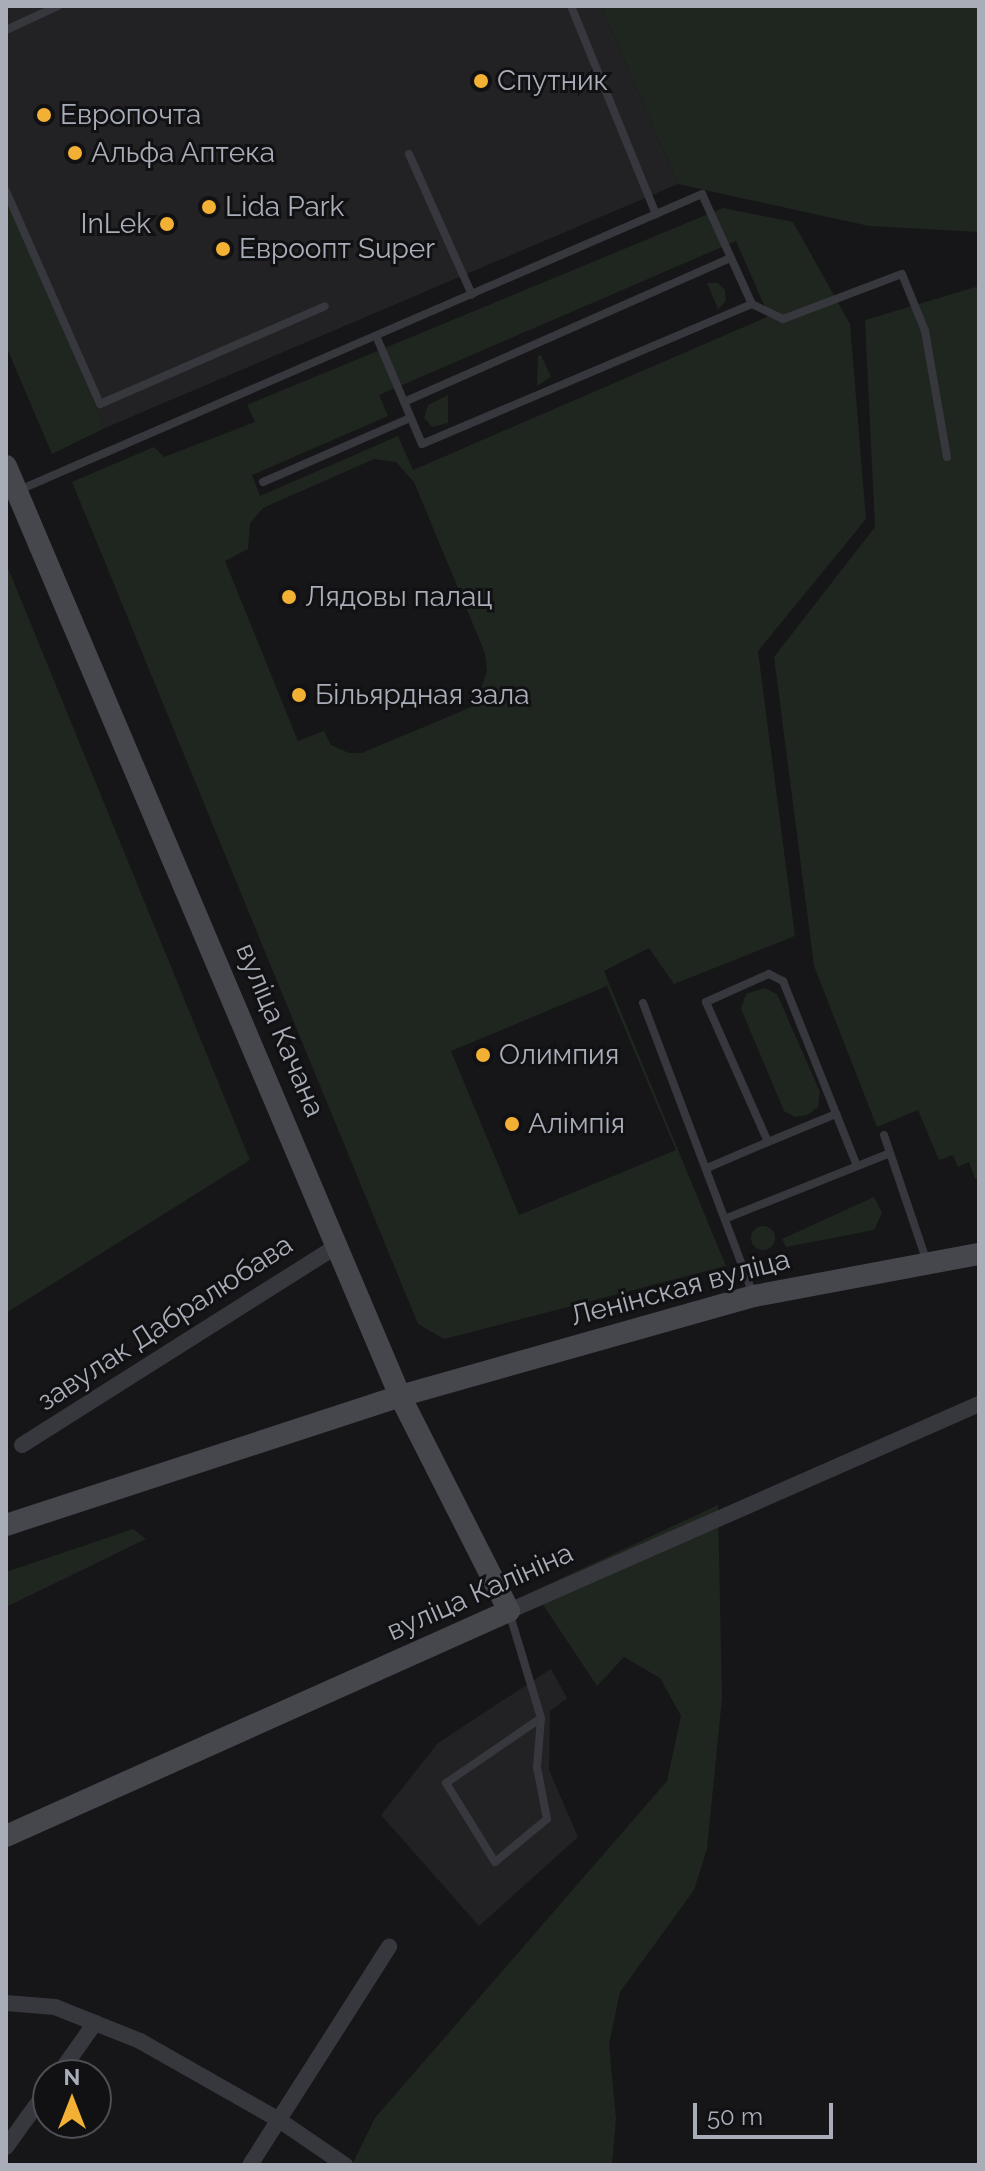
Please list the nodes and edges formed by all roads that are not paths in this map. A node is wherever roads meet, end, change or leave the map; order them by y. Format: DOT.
graph roads {
  1 [pos="58,6"];
  2 [pos="571,6"];
  3 [pos="6,30"];
  4 [pos="409,154"];
  5 [pos="6,191"];
  6 [pos="656,214"];
  7 [pos="731,258"];
  8 [pos="472,295"];
  9 [pos="752,304"];
  10 [pos="325,306"];
  11 [pos="377,338"];
  12 [pos="404,402"];
  13 [pos="410,418"];
  14 [pos="947,457"];
  15 [pos="6,466"];
  16 [pos="263,482"];
  17 [pos="11,493"];
  18 [pos="643,1003"];
  19 [pos="836,1114"];
  20 [pos="884,1135"];
  21 [pos="768,1142"];
  22 [pos="890,1153"];
  23 [pos="857,1166"];
  24 [pos="707,1168"];
  25 [pos="727,1218"];
  26 [pos="337,1246"];
  27 [pos="979,1254"];
  28 [pos="927,1262"];
  29 [pos="754,1296"];
  30 [pos="400,1396"];
  31 [pos="979,1404"];
  32 [pos="22,1445"];
  33 [pos="6,1525"];
  34 [pos="509,1611"];
  35 [pos="541,1718"];
  36 [pos="6,1836"];
  37 [pos="389,1947"];
  38 [pos="6,2003"];
  39 [pos="95,2023"];
  40 [pos="69,2059"];
  41 [pos="32,2111"];
  42 [pos="279,2120"];
  43 [pos="6,2147"];
  44 [pos="250,2165"];
  45 [pos="345,2165"];
  1 -- 3 [label="lane"];
  2 -- 6 [label="lane"];
  4 -- 8 [label="lane"];
  5 -- 10 [label="lane"];
  6 -- 7 [label="lane"];
  6 -- 8 [label="lane"];
  7 -- 9 [label="lane"];
  7 -- 12 [label="lane"];
  8 -- 11 [label="lane"];
  9 -- 13 [label="lane"];
  9 -- 14 [label="lane"];
  11 -- 12 [label="lane"];
  11 -- 17 [label="lane"];
  12 -- 13 [label="lane"];
  13 -- 16 [label="lane"];
  15 -- 17 [label="main road, вуліца Качана"];
  17 -- 26 [label="main road, вуліца Качана"];
  18 -- 24 [label="lane"];
  19 -- 21 [label="lane"];
  19 -- 21 [label="lane"];
  19 -- 23 [label="lane"];
  20 -- 22 [label="lane"];
  21 -- 24 [label="lane"];
  22 -- 23 [label="lane"];
  22 -- 28 [label="lane"];
  23 -- 25 [label="lane"];
  24 -- 25 [label="lane"];
  25 -- 29 [label="lane"];
  26 -- 30 [label="main road, вуліца Качана"];
  26 -- 32 [label="street, завулак Дабралюбава"];
  27 -- 28 [label="main road, Ленінская вуліца"];
  28 -- 29 [label="main road, Ленінская вуліца"];
  29 -- 30 [label="main road, Ленінская вуліца"];
  30 -- 33 [label="main road, Ленінская вуліца"];
  30 -- 34 [label="main road, вуліца Качана"];
  31 -- 34 [label="street, вуліца Калініна"];
  34 -- 35 [label="lane"];
  34 -- 36 [label="main road, вуліца Калініна"];
  35 -- 35 [label="lane"];
  37 -- 42 [label="street"];
  38 -- 39 [label="street"];
  39 -- 40 [label="street"];
  39 -- 42 [label="street"];
  41 -- 43 [label="street"];
  42 -- 44 [label="street"];
  42 -- 45 [label="street"];
}
